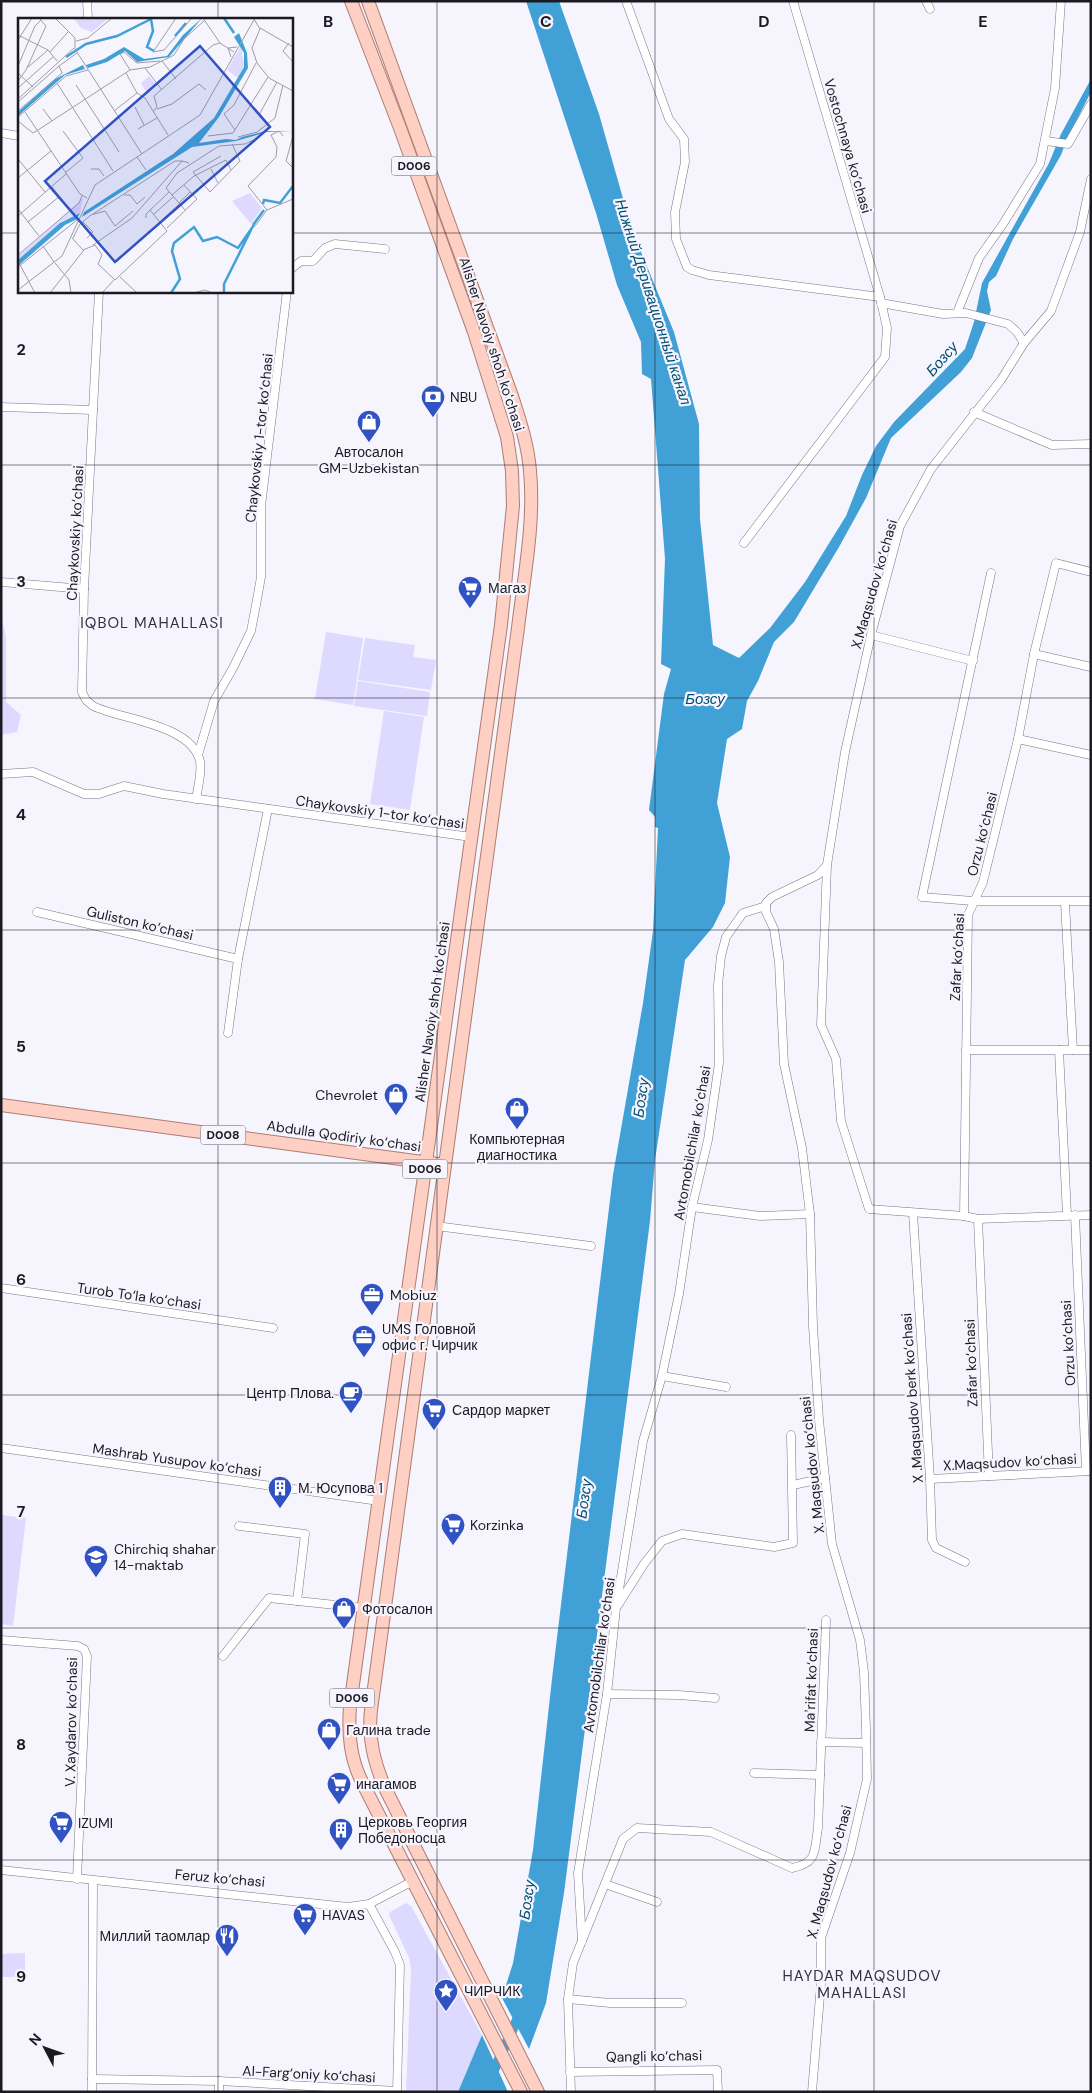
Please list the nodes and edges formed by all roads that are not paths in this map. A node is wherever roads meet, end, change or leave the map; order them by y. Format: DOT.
graph roads {
  1 [pos="87,1"];
  2 [pos="351,1"];
  3 [pos="368,1"];
  4 [pos="626,1"];
  5 [pos="793,1"];
  6 [pos="926,1"];
  7 [pos="1061,1"];
  8 [pos="930,9"];
  9 [pos="88,18"];
  10 [pos="1091,104"];
  11 [pos="1,133"];
  12 [pos="18,136"];
  13 [pos="1046,141"];
  14 [pos="1091,180"];
  15 [pos="385,249"];
  16 [pos="292,268"];
  17 [pos="99,292"];
  18 [pos="287,292"];
  19 [pos="880,300"];
  20 [pos="957,313"];
  21 [pos="1024,343"];
  22 [pos="1,407"];
  23 [pos="93,410"];
  24 [pos="974,412"];
  25 [pos="1091,444"];
  26 [pos="744,543"];
  27 [pos="1091,572"];
  28 [pos="991,573"];
  29 [pos="1,582"];
  30 [pos="84,589"];
  31 [pos="871,635"];
  32 [pos="1034,654"];
  33 [pos="973,661"];
  34 [pos="1091,666"];
  35 [pos="1018,739"];
  36 [pos="198,755"];
  37 [pos="1091,755"];
  38 [pos="1,774"];
  39 [pos="196,799"];
  40 [pos="268,809"];
  41 [pos="471,837"];
  42 [pos="827,865"];
  43 [pos="973,901"];
  44 [pos="1091,901"];
  45 [pos="1065,902"];
  46 [pos="766,906"];
  47 [pos="37,912"];
  48 [pos="238,959"];
  49 [pos="228,1033"];
  50 [pos="966,1050"];
  51 [pos="1058,1050"];
  52 [pos="1073,1050"];
  53 [pos="1091,1050"];
  54 [pos="1,1105"];
  55 [pos="426,1162"];
  56 [pos="445,1164"];
  57 [pos="692,1207"];
  58 [pos="912,1213"];
  59 [pos="810,1214"];
  60 [pos="1071,1215"];
  61 [pos="1091,1215"];
  62 [pos="964,1216"];
  63 [pos="978,1219"];
  64 [pos="436,1226"];
  65 [pos="591,1246"];
  66 [pos="1,1288"];
  67 [pos="273,1328"];
  68 [pos="662,1376"];
  69 [pos="726,1388"];
  70 [pos="792,1435"];
  71 [pos="1,1448"];
  72 [pos="1089,1471"];
  73 [pos="989,1476"];
  74 [pos="825,1478"];
  75 [pos="930,1479"];
  76 [pos="793,1485"];
  77 [pos="379,1501"];
  78 [pos="239,1526"];
  79 [pos="965,1562"];
  80 [pos="297,1601"];
  81 [pos="364,1608"];
  82 [pos="616,1608"];
  83 [pos="826,1620"];
  84 [pos="1,1640"];
  85 [pos="223,1656"];
  86 [pos="607,1694"];
  87 [pos="715,1698"];
  88 [pos="821,1742"];
  89 [pos="866,1742"];
  90 [pos="754,1773"];
  91 [pos="820,1775"];
  92 [pos="1,1870"];
  93 [pos="429,1873"];
  94 [pos="77,1879"];
  95 [pos="93,1881"];
  96 [pos="413,1881"];
  97 [pos="605,1884"];
  98 [pos="657,1902"];
  99 [pos="369,1904"];
  100 [pos="582,1941"];
  101 [pos="568,1999"];
  102 [pos="682,2003"];
  103 [pos="570,2072"];
  104 [pos="92,2079"];
  105 [pos="219,2081"];
  106 [pos="519,2089"];
  107 [pos="397,2091"];
  108 [pos="92,2092"];
  109 [pos="219,2092"];
  110 [pos="538,2092"];
  111 [pos="571,2092"];
  112 [pos="718,2092"];
  113 [pos="812,2092"];
  1 -- 9 [label="street"];
  2 -- 41 [label="main road, Alisher Navoiy shoh koʻchasi / D006"];
  3 -- 56 [label="main road, Alisher Navoiy shoh koʻchasi / D006"];
  4 -- 19 [label="street"];
  5 -- 19 [label="street, Vostochnaya ko‘chasi"];
  6 -- 8 [label="street"];
  7 -- 13 [label="street"];
  10 -- 13 [label="street"];
  11 -- 12 [label="street"];
  13 -- 20 [label="street"];
  14 -- 21 [label="street"];
  15 -- 16 [label="street"];
  17 -- 23 [label="street, Chaykovskiy ko‘chasi"];
  18 -- 36 [label="street, Chaykovskiy 1-tor ko‘chasi"];
  19 -- 20 [label="street"];
  19 -- 26 [label="street, Vostochnaya ko‘chasi"];
  20 -- 21 [label="street"];
  21 -- 24 [label="street, X.Maqsudov ko‘chasi"];
  22 -- 23 [label="street"];
  23 -- 30 [label="street, Chaykovskiy ko‘chasi"];
  24 -- 25 [label="street"];
  24 -- 31 [label="street, X.Maqsudov ko‘chasi"];
  27 -- 32 [label="street, Orzu ko‘chasi"];
  28 -- 33 [label="street, Zafar ko‘chasi"];
  29 -- 30 [label="street"];
  30 -- 36 [label="street, Chaykovskiy ko‘chasi"];
  31 -- 33 [label="street"];
  31 -- 42 [label="street, X.Maqsudov ko‘chasi"];
  32 -- 34 [label="street"];
  32 -- 35 [label="street, Orzu ko‘chasi"];
  33 -- 43 [label="street, Zafar ko‘chasi"];
  35 -- 37 [label="street"];
  35 -- 43 [label="street, Orzu ko‘chasi"];
  36 -- 39 [label="street"];
  38 -- 39 [label="street"];
  39 -- 40 [label="street, Chaykovskiy 1-tor ko‘chasi"];
  40 -- 41 [label="street, Chaykovskiy 1-tor ko‘chasi"];
  40 -- 48 [label="street"];
  41 -- 55 [label="main road, Alisher Navoiy shoh koʻchasi / D006"];
  42 -- 46 [label="street"];
  42 -- 58 [label="street, X.Maqsudov ko‘chasi"];
  43 -- 45 [label="street"];
  43 -- 50 [label="street, Zafar ko‘chasi"];
  44 -- 45 [label="street"];
  45 -- 52 [label="street"];
  46 -- 57 [label="street, Avtomobilchilar ko‘chasi"];
  46 -- 59 [label="street, X. Maqsudov ko‘chasi"];
  47 -- 48 [label="street, Guliston ko‘chasi"];
  48 -- 49 [label="street"];
  50 -- 51 [label="street"];
  50 -- 62 [label="street, Zafar ko‘chasi"];
  51 -- 52 [label="street"];
  51 -- 60 [label="street, Orzu ko‘chasi"];
  52 -- 53 [label="street"];
  54 -- 55 [label="main road, Abdulla Qodiriy ko‘chasi / D008"];
  55 -- 56 [label="main road, Abdulla Qodiriy ko‘chasi / D008"];
  55 -- 77 [label="main road, Alisher Navoiy shoh koʻchasi / D006"];
  56 -- 64 [label="main road, Alisher Navoiy shoh koʻchasi / D006"];
  57 -- 59 [label="street"];
  57 -- 68 [label="street, Avtomobilchilar ko‘chasi"];
  58 -- 62 [label="street"];
  58 -- 75 [label="street, X .Maqsudov berk ko‘chasi"];
  59 -- 74 [label="street, X. Maqsudov ko‘chasi"];
  60 -- 61 [label="street"];
  60 -- 63 [label="street"];
  60 -- 72 [label="street, Orzu ko‘chasi"];
  62 -- 63 [label="street"];
  63 -- 73 [label="street, Zafar ko‘chasi"];
  64 -- 65 [label="street"];
  64 -- 93 [label="main road, Alisher Navoiy shoh koʻchasi / D006"];
  66 -- 67 [label="street, Turob To‘la ko‘chasi"];
  68 -- 69 [label="street"];
  68 -- 82 [label="street, Avtomobilchilar ko‘chasi"];
  70 -- 76 [label="street"];
  71 -- 77 [label="street, Mashrab Yusupov ko‘chasi"];
  72 -- 73 [label="street, X.Maqsudov ko‘chasi"];
  73 -- 75 [label="street, X.Maqsudov ko‘chasi"];
  74 -- 76 [label="street"];
  74 -- 89 [label="street, X. Maqsudov ko‘chasi"];
  75 -- 79 [label="street, X .Maqsudov berk ko‘chasi"];
  76 -- 82 [label="street"];
  77 -- 81 [label="main road, Alisher Navoiy shoh koʻchasi / D006"];
  78 -- 80 [label="street"];
  80 -- 81 [label="street"];
  80 -- 85 [label="street"];
  81 -- 96 [label="main road, Alisher Navoiy shoh koʻchasi / D006"];
  82 -- 86 [label="street, Avtomobilchilar ko‘chasi"];
  83 -- 88 [label="street, Maʼrifat ko‘chasi"];
  84 -- 94 [label="street, V. Xaydarov ko‘chasi"];
  86 -- 87 [label="street"];
  86 -- 100 [label="street, Avtomobilchilar ko‘chasi"];
  88 -- 89 [label="street, Maʼrifat ko‘chasi"];
  88 -- 91 [label="street, Maʼrifat ko‘chasi"];
  89 -- 113 [label="street, X. Maqsudov ko‘chasi"];
  90 -- 91 [label="street"];
  91 -- 97 [label="street, Maʼrifat ko‘chasi"];
  92 -- 94 [label="street, Feruz ko‘chasi"];
  93 -- 96 [label="main road, Feruz ko‘chasi"];
  93 -- 110 [label="main road, Alisher Navoiy shoh koʻchasi / D006"];
  94 -- 95 [label="street, Feruz ko‘chasi"];
  95 -- 99 [label="street, Feruz ko‘chasi"];
  95 -- 104 [label="street"];
  96 -- 99 [label="street, Feruz ko‘chasi"];
  96 -- 106 [label="main road, Alisher Navoiy shoh koʻchasi / D006"];
  97 -- 98 [label="street"];
  97 -- 100 [label="street, Maʼrifat ko‘chasi"];
  99 -- 107 [label="street"];
  100 -- 101 [label="street, Maʼrifat ko‘chasi"];
  101 -- 102 [label="street"];
  101 -- 103 [label="street"];
  103 -- 111 [label="street"];
  103 -- 112 [label="street, Qangli ko‘chasi"];
  104 -- 105 [label="street, Al-Farg‘oniy ko‘chasi"];
  104 -- 108 [label="street"];
  105 -- 107 [label="street, Al-Farg‘oniy ko‘chasi"];
  105 -- 109 [label="street"];
}
